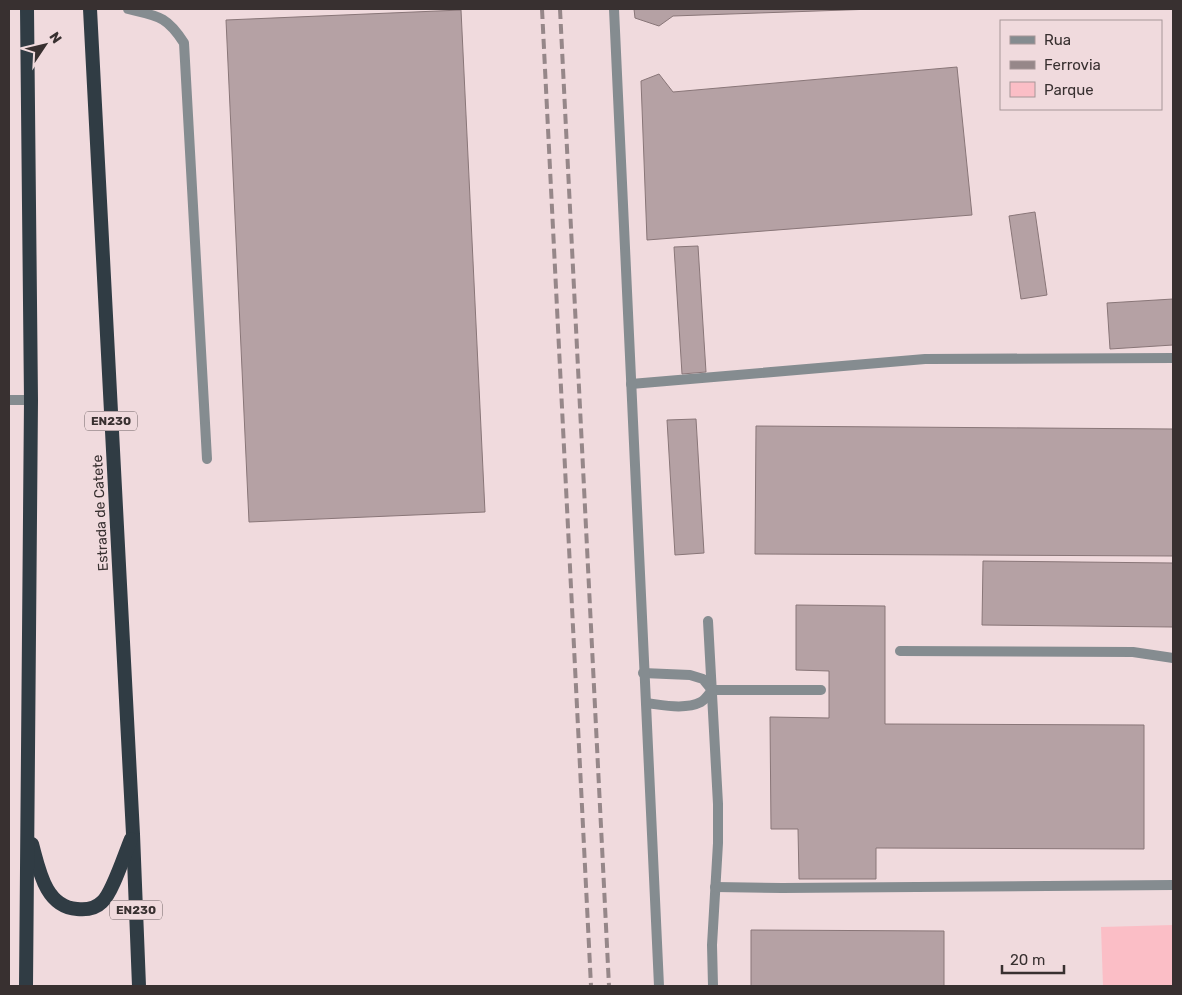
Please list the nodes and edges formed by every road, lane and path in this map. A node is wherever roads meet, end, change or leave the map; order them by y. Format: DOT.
graph roads {
  1 [pos="27,9"];
  2 [pos="90,9"];
  3 [pos="128,9"];
  4 [pos="614,9"];
  5 [pos="1173,358"];
  6 [pos="631,384"];
  7 [pos="9,400"];
  8 [pos="31,400"];
  9 [pos="207,459"];
  10 [pos="708,621"];
  11 [pos="900,651"];
  12 [pos="1173,658"];
  13 [pos="643,673"];
  14 [pos="712,690"];
  15 [pos="822,690"];
  16 [pos="646,703"];
  17 [pos="28,831"];
  18 [pos="133,834"];
  19 [pos="1173,885"];
  20 [pos="715,887"];
  21 [pos="26,986"];
  22 [pos="138,986"];
  23 [pos="659,986"];
  24 [pos="713,986"];
  1 -- 8 [label="highway"];
  2 -- 18 [label="highway, Estrada de Catete / EN230"];
  3 -- 9 [label="street"];
  4 -- 6 [label="street"];
  5 -- 6 [label="street"];
  6 -- 13 [label="street"];
  7 -- 8 [label="street"];
  8 -- 17 [label="highway"];
  10 -- 14 [label="street"];
  11 -- 12 [label="street"];
  13 -- 14 [label="street"];
  13 -- 16 [label="street"];
  14 -- 15 [label="street"];
  14 -- 16 [label="street"];
  14 -- 20 [label="street"];
  16 -- 23 [label="street"];
  17 -- 18 [label="highway"];
  17 -- 21 [label="highway"];
  18 -- 22 [label="highway, Estrada de Catete / EN230"];
  19 -- 20 [label="street"];
  20 -- 24 [label="street"];
}
